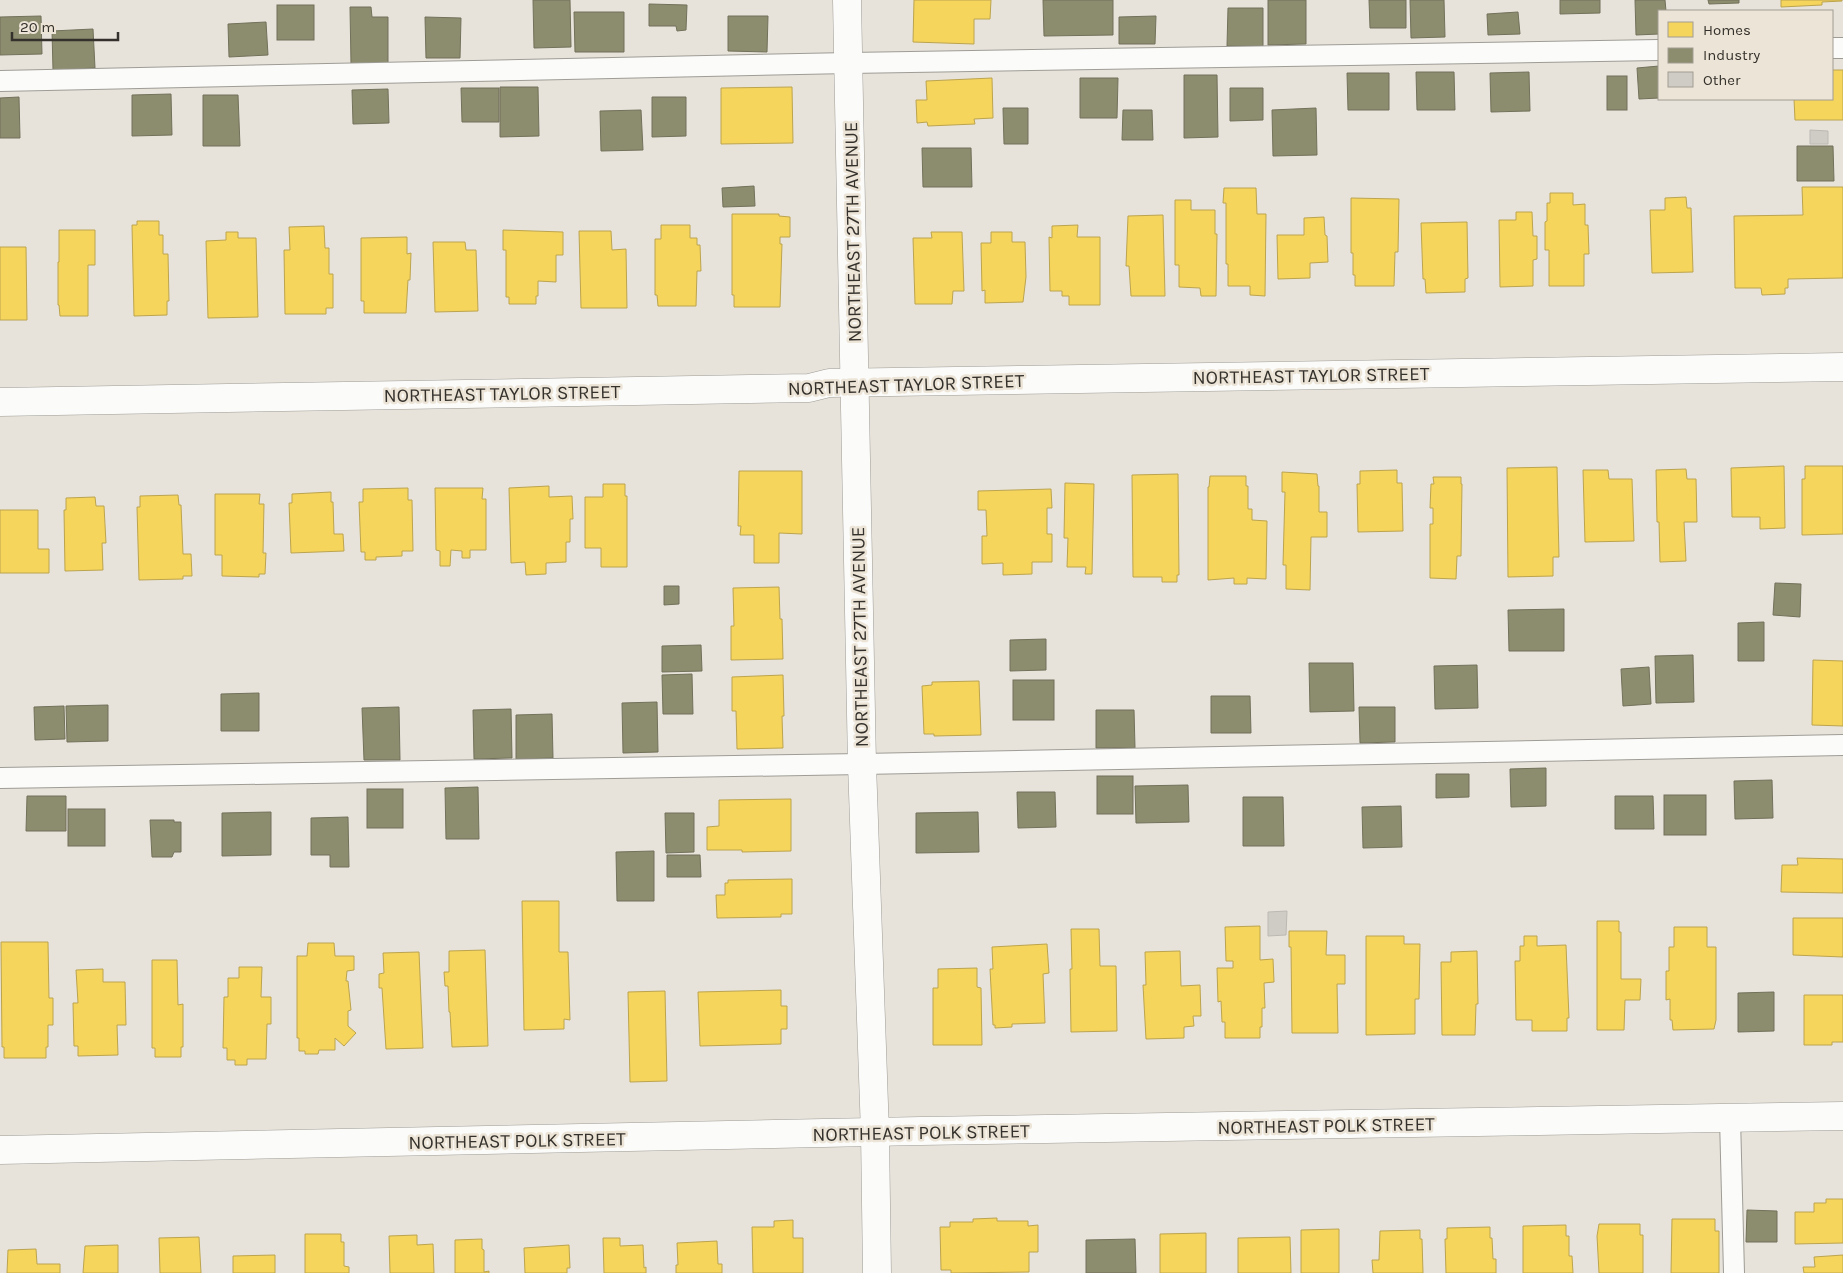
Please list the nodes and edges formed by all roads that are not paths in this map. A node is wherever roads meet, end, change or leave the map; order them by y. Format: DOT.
graph roads {
  1 [pos="847,0"];
  2 [pos="1658,50"];
  3 [pos="849,63"];
  4 [pos="0,81"];
  5 [pos="1843,367"];
  6 [pos="855,382"];
  7 [pos="0,402"];
  8 [pos="1843,745"];
  9 [pos="862,764"];
  10 [pos="0,778"];
  11 [pos="1843,1116"];
  12 [pos="1730,1118"];
  13 [pos="875,1132"];
  14 [pos="0,1150"];
  15 [pos="877,1273"];
  16 [pos="1734,1273"];
  1 -- 3 [label="street, NORTHEAST 27TH AVENUE"];
  2 -- 3 [label="lane"];
  3 -- 4 [label="lane"];
  3 -- 6 [label="street, NORTHEAST 27TH AVENUE"];
  5 -- 6 [label="street, NORTHEAST TAYLOR STREET"];
  6 -- 7 [label="street, NORTHEAST TAYLOR STREET"];
  6 -- 9 [label="street, NORTHEAST 27TH AVENUE"];
  8 -- 9 [label="lane"];
  9 -- 10 [label="lane"];
  9 -- 13 [label="street, NORTHEAST 27TH AVENUE"];
  11 -- 12 [label="street, NORTHEAST POLK STREET"];
  12 -- 13 [label="street, NORTHEAST POLK STREET"];
  12 -- 16 [label="lane"];
  13 -- 14 [label="street, NORTHEAST POLK STREET"];
  13 -- 15 [label="street, NORTHEAST 27TH AVENUE"];
}
